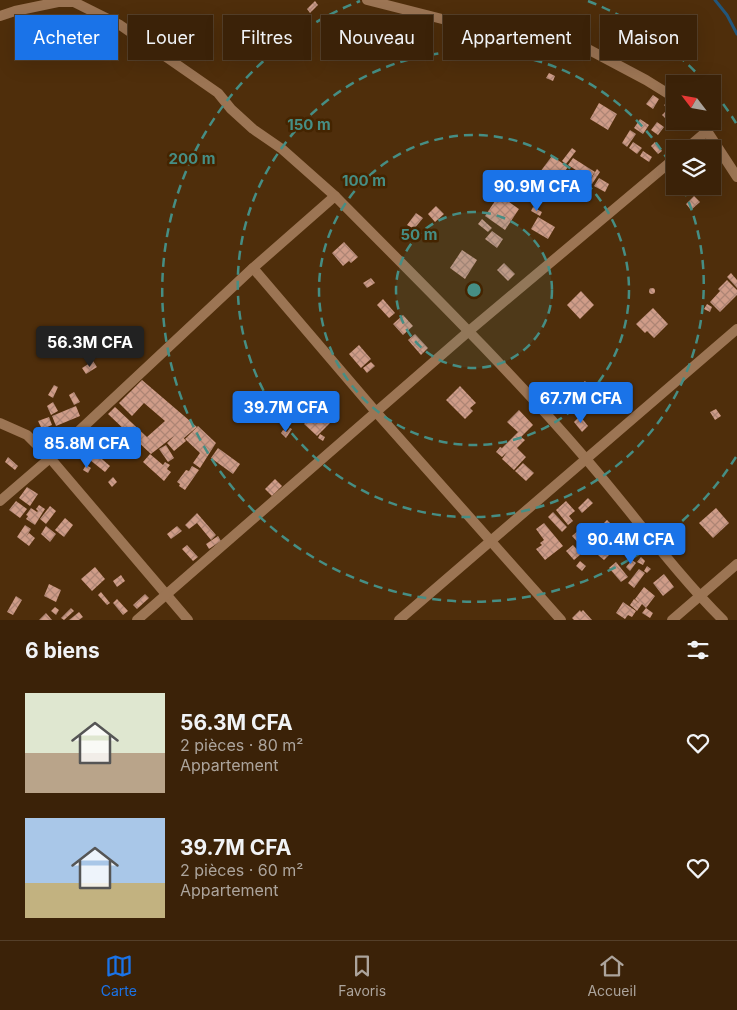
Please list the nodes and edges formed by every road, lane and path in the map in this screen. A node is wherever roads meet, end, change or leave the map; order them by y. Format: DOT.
graph roads {
  1 [pos="367,0"];
  2 [pos="0,16"];
  3 [pos="666,92"];
  4 [pos="707,131"];
  5 [pos="696,140"];
  6 [pos="666,166"];
  7 [pos="737,176"];
  8 [pos="335,196"];
  9 [pos="253,268"];
  10 [pos="737,329"];
  11 [pos="469,330"];
  12 [pos="376,412"];
  13 [pos="0,423"];
  14 [pos="50,458"];
  15 [pos="586,458"];
  16 [pos="0,501"];
  17 [pos="491,540"];
  18 [pos="737,564"];
  19 [pos="166,594"];
  20 [pos="700,597"];
  21 [pos="137,620"];
  22 [pos="188,620"];
  23 [pos="399,620"];
  24 [pos="561,620"];
  25 [pos="672,620"];
  26 [pos="723,620"];
  1 -- 3 [label="street"];
  2 -- 8 [label="street"];
  4 -- 5 [label="street"];
  4 -- 7 [label="street"];
  6 -- 11 [label="street"];
  8 -- 9 [label="street"];
  8 -- 11 [label="street"];
  9 -- 12 [label="street"];
  9 -- 14 [label="street"];
  10 -- 15 [label="street"];
  11 -- 12 [label="street"];
  11 -- 15 [label="street"];
  12 -- 17 [label="street"];
  12 -- 19 [label="street"];
  13 -- 14 [label="street"];
  14 -- 16 [label="street"];
  14 -- 19 [label="street"];
  15 -- 17 [label="street"];
  15 -- 20 [label="street"];
  17 -- 23 [label="street"];
  17 -- 24 [label="street"];
  18 -- 20 [label="street"];
  19 -- 21 [label="street"];
  19 -- 22 [label="street"];
  20 -- 25 [label="street"];
  20 -- 26 [label="street"];
}
